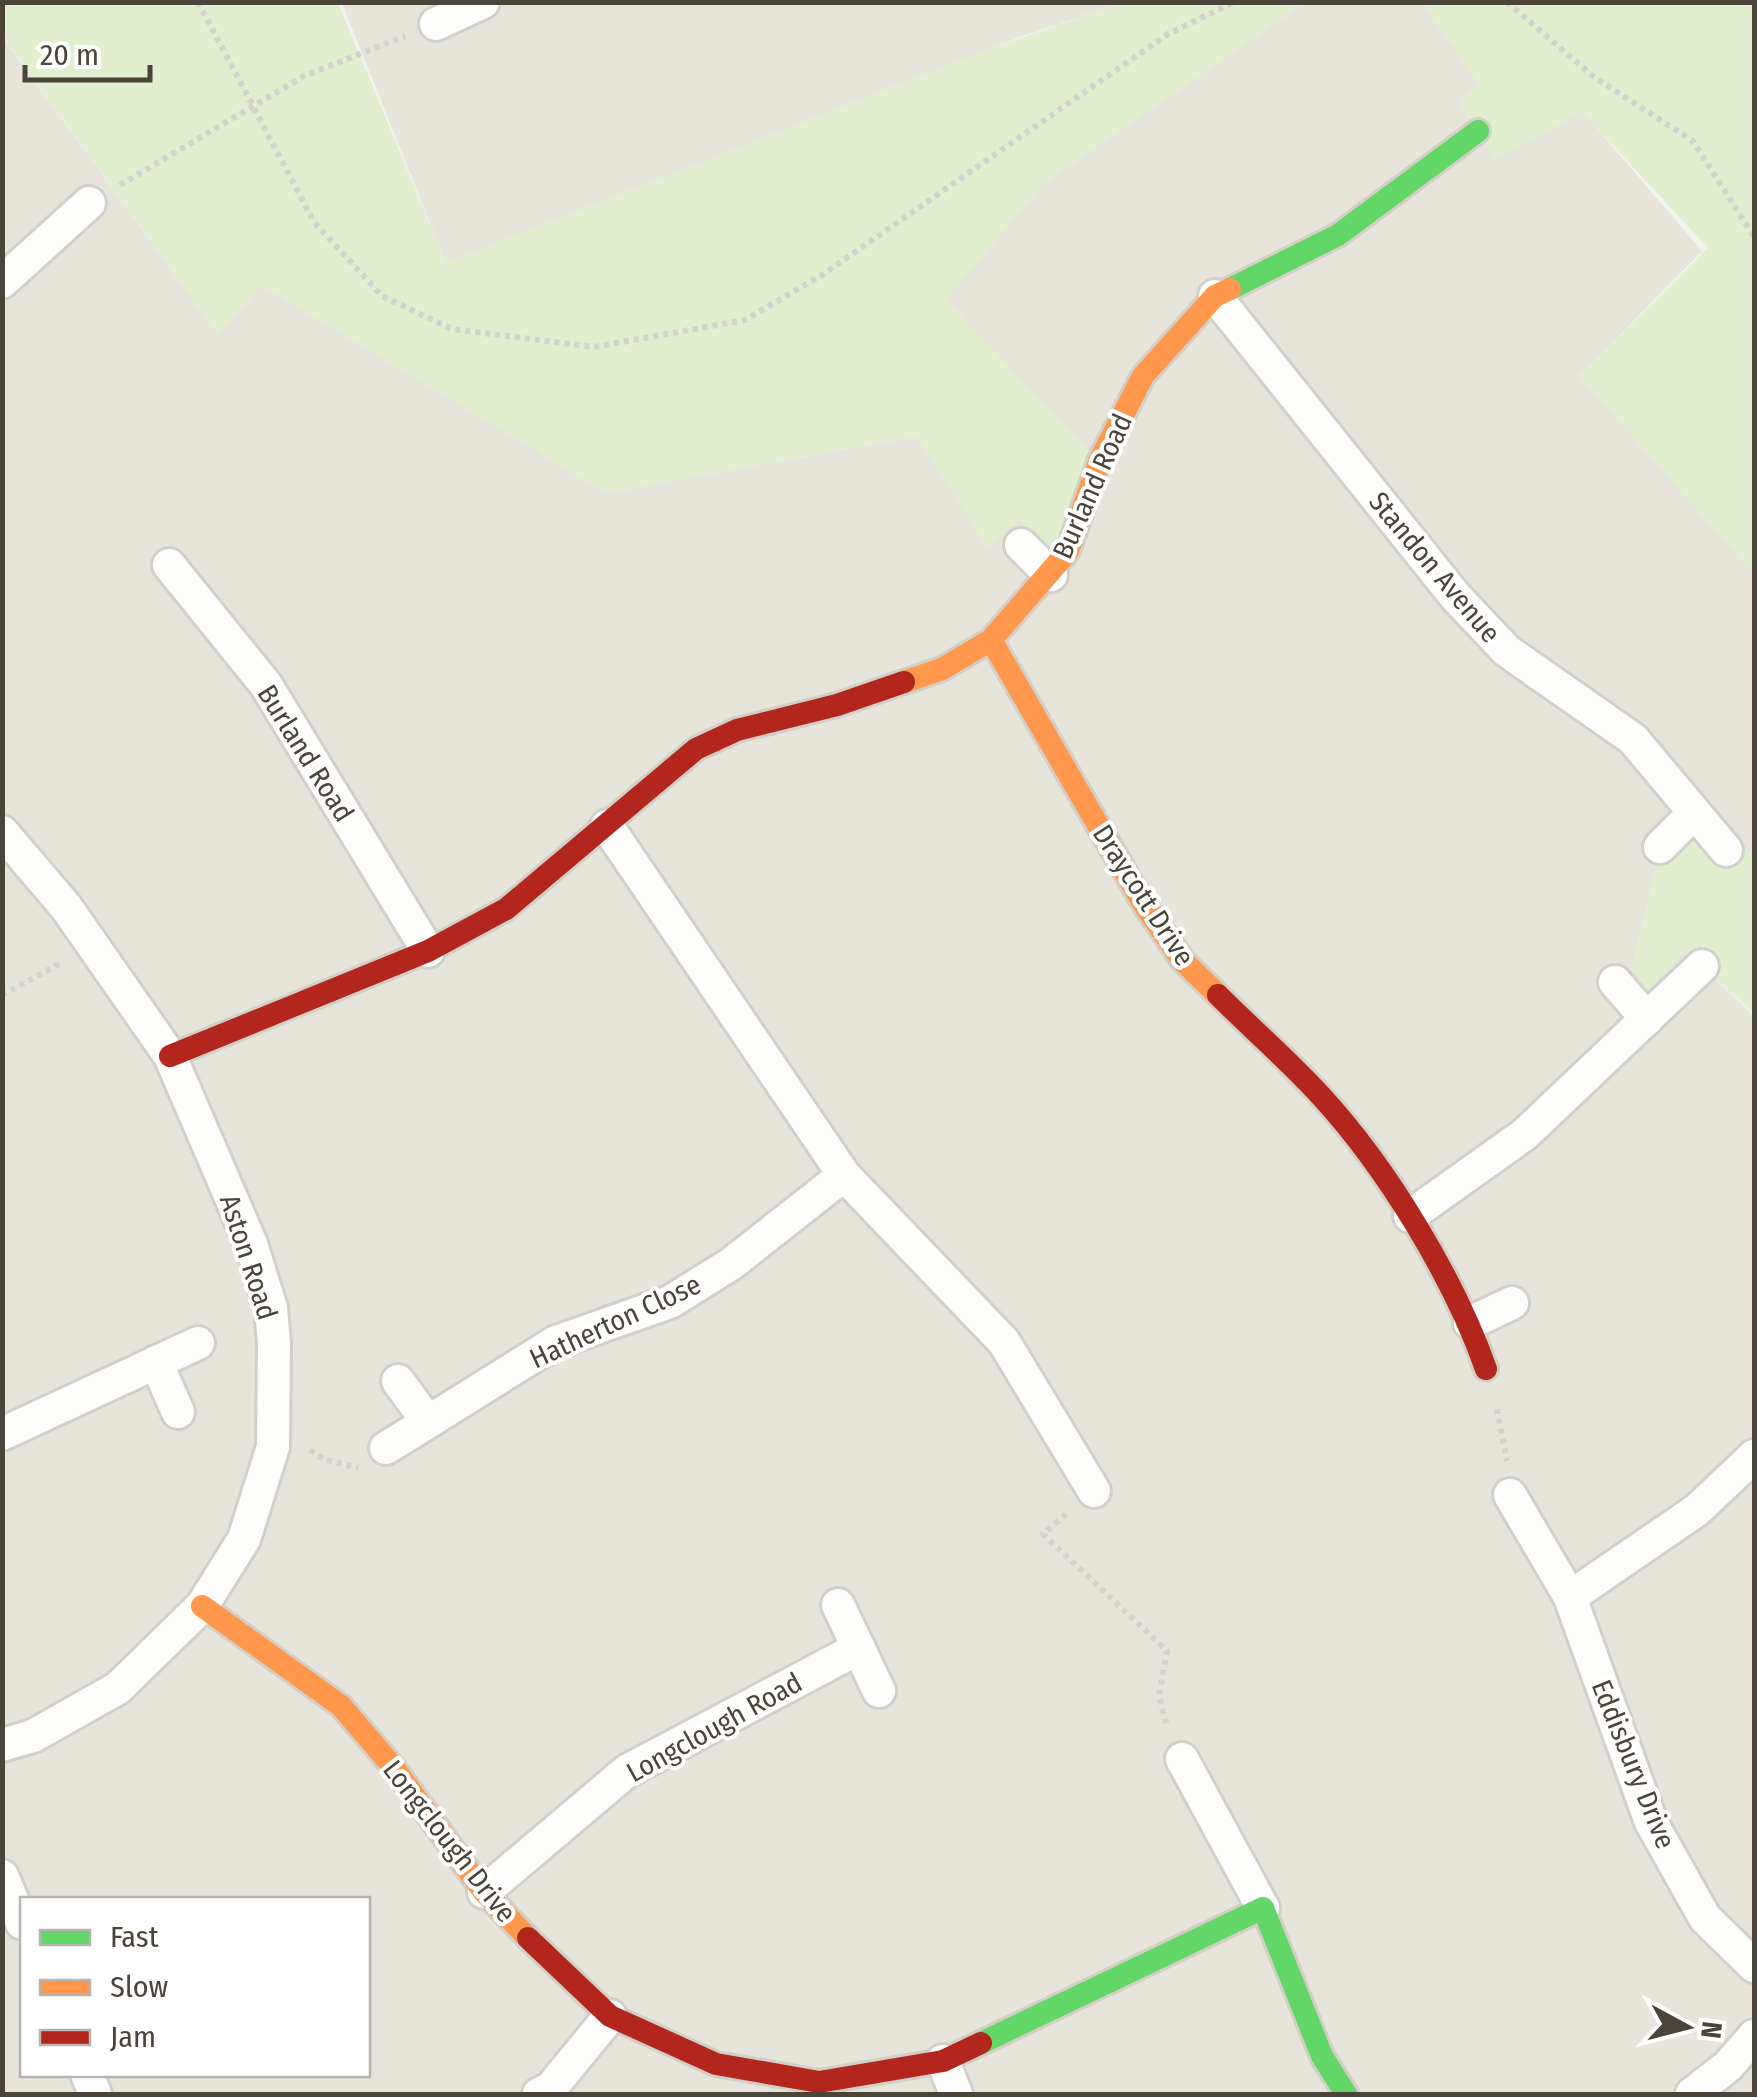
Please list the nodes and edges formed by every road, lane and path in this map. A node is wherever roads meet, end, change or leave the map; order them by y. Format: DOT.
graph roads {
  1 [pos="198,2"];
  2 [pos="483,2"];
  3 [pos="1234,2"];
  4 [pos="1507,2"];
  5 [pos="436,24"];
  6 [pos="254,105"];
  7 [pos="1478,132"];
  8 [pos="89,203"];
  9 [pos="1754,237"];
  10 [pos="2,282"];
  11 [pos="1215,296"];
  12 [pos="1020,545"];
  13 [pos="169,565"];
  14 [pos="1051,574"];
  15 [pos="990,640"];
  16 [pos="1693,814"];
  17 [pos="607,826"];
  18 [pos="2,832"];
  19 [pos="1660,846"];
  20 [pos="1726,850"];
  21 [pos="93,945"];
  22 [pos="428,952"];
  23 [pos="1702,966"];
  24 [pos="1615,982"];
  25 [pos="2,995"];
  26 [pos="1647,1019"];
  27 [pos="170,1056"];
  28 [pos="844,1175"];
  29 [pos="1410,1216"];
  30 [pos="1512,1303"];
  31 [pos="1470,1322"];
  32 [pos="198,1343"];
  33 [pos="156,1362"];
  34 [pos="1486,1370"];
  35 [pos="398,1380"];
  36 [pos="178,1412"];
  37 [pos="428,1422"];
  38 [pos="2,1434"];
  39 [pos="273,1447"];
  40 [pos="386,1448"];
  41 [pos="1754,1456"];
  42 [pos="1094,1491"];
  43 [pos="1510,1495"];
  44 [pos="1570,1596"];
  45 [pos="838,1605"];
  46 [pos="202,1606"];
  47 [pos="859,1648"];
  48 [pos="879,1691"];
  49 [pos="2,1745"];
  50 [pos="1182,1759"];
  51 [pos="2,1876"];
  52 [pos="484,1892"];
  53 [pos="1263,1908"];
  54 [pos="20,1919"];
  55 [pos="1754,1966"];
  56 [pos="610,2016"];
  57 [pos="1754,2036"];
  58 [pos="943,2061"];
  59 [pos="539,2094"];
  60 [pos="956,2094"];
  61 [pos="1346,2094"];
  62 [pos="1692,2094"];
  1 -- 6 [label="path"];
  2 -- 5 [label="street"];
  3 -- 6 [label="path"];
  4 -- 9 [label="path"];
  5 -- 6 [label="path"];
  6 -- 8 [label="path"];
  7 -- 11 [label="street, Burland Road"];
  8 -- 10 [label="street"];
  11 -- 14 [label="street, Burland Road"];
  11 -- 16 [label="street, Standon Avenue"];
  12 -- 14 [label="street"];
  13 -- 22 [label="street, Burland Road"];
  14 -- 15 [label="street, Burland Road"];
  15 -- 17 [label="street, Burland Road"];
  15 -- 29 [label="street, Draycott Drive"];
  16 -- 19 [label="street"];
  16 -- 20 [label="street, Standon Avenue"];
  17 -- 22 [label="street, Burland Road"];
  17 -- 28 [label="street"];
  18 -- 21 [label="street, Aston Road"];
  21 -- 25 [label="path"];
  21 -- 27 [label="street, Aston Road"];
  22 -- 27 [label="street, Burland Road"];
  23 -- 26 [label="street"];
  24 -- 26 [label="street"];
  26 -- 29 [label="street"];
  27 -- 39 [label="street, Aston Road"];
  28 -- 37 [label="street, Hatherton Close"];
  28 -- 42 [label="street"];
  29 -- 31 [label="street, Draycott Drive"];
  30 -- 31 [label="street"];
  31 -- 34 [label="street, Draycott Drive"];
  32 -- 33 [label="street"];
  33 -- 36 [label="street"];
  33 -- 38 [label="street"];
  34 -- 43 [label="path"];
  35 -- 37 [label="street"];
  37 -- 40 [label="street, Hatherton Close"];
  39 -- 40 [label="path"];
  39 -- 46 [label="street, Aston Road"];
  41 -- 44 [label="street"];
  42 -- 50 [label="path"];
  43 -- 44 [label="street, Eddisbury Drive"];
  44 -- 55 [label="street, Eddisbury Drive"];
  45 -- 47 [label="street"];
  46 -- 49 [label="street, Aston Road"];
  46 -- 52 [label="street, Longclough Drive"];
  47 -- 48 [label="street"];
  47 -- 52 [label="street, Longclough Road"];
  50 -- 53 [label="street"];
  51 -- 54 [label="street"];
  52 -- 56 [label="street, Longclough Drive"];
  53 -- 58 [label="street, Longclough Drive"];
  53 -- 61 [label="street"];
  56 -- 58 [label="street, Longclough Drive"];
  56 -- 59 [label="street"];
  57 -- 62 [label="street"];
  58 -- 60 [label="street"];
}
